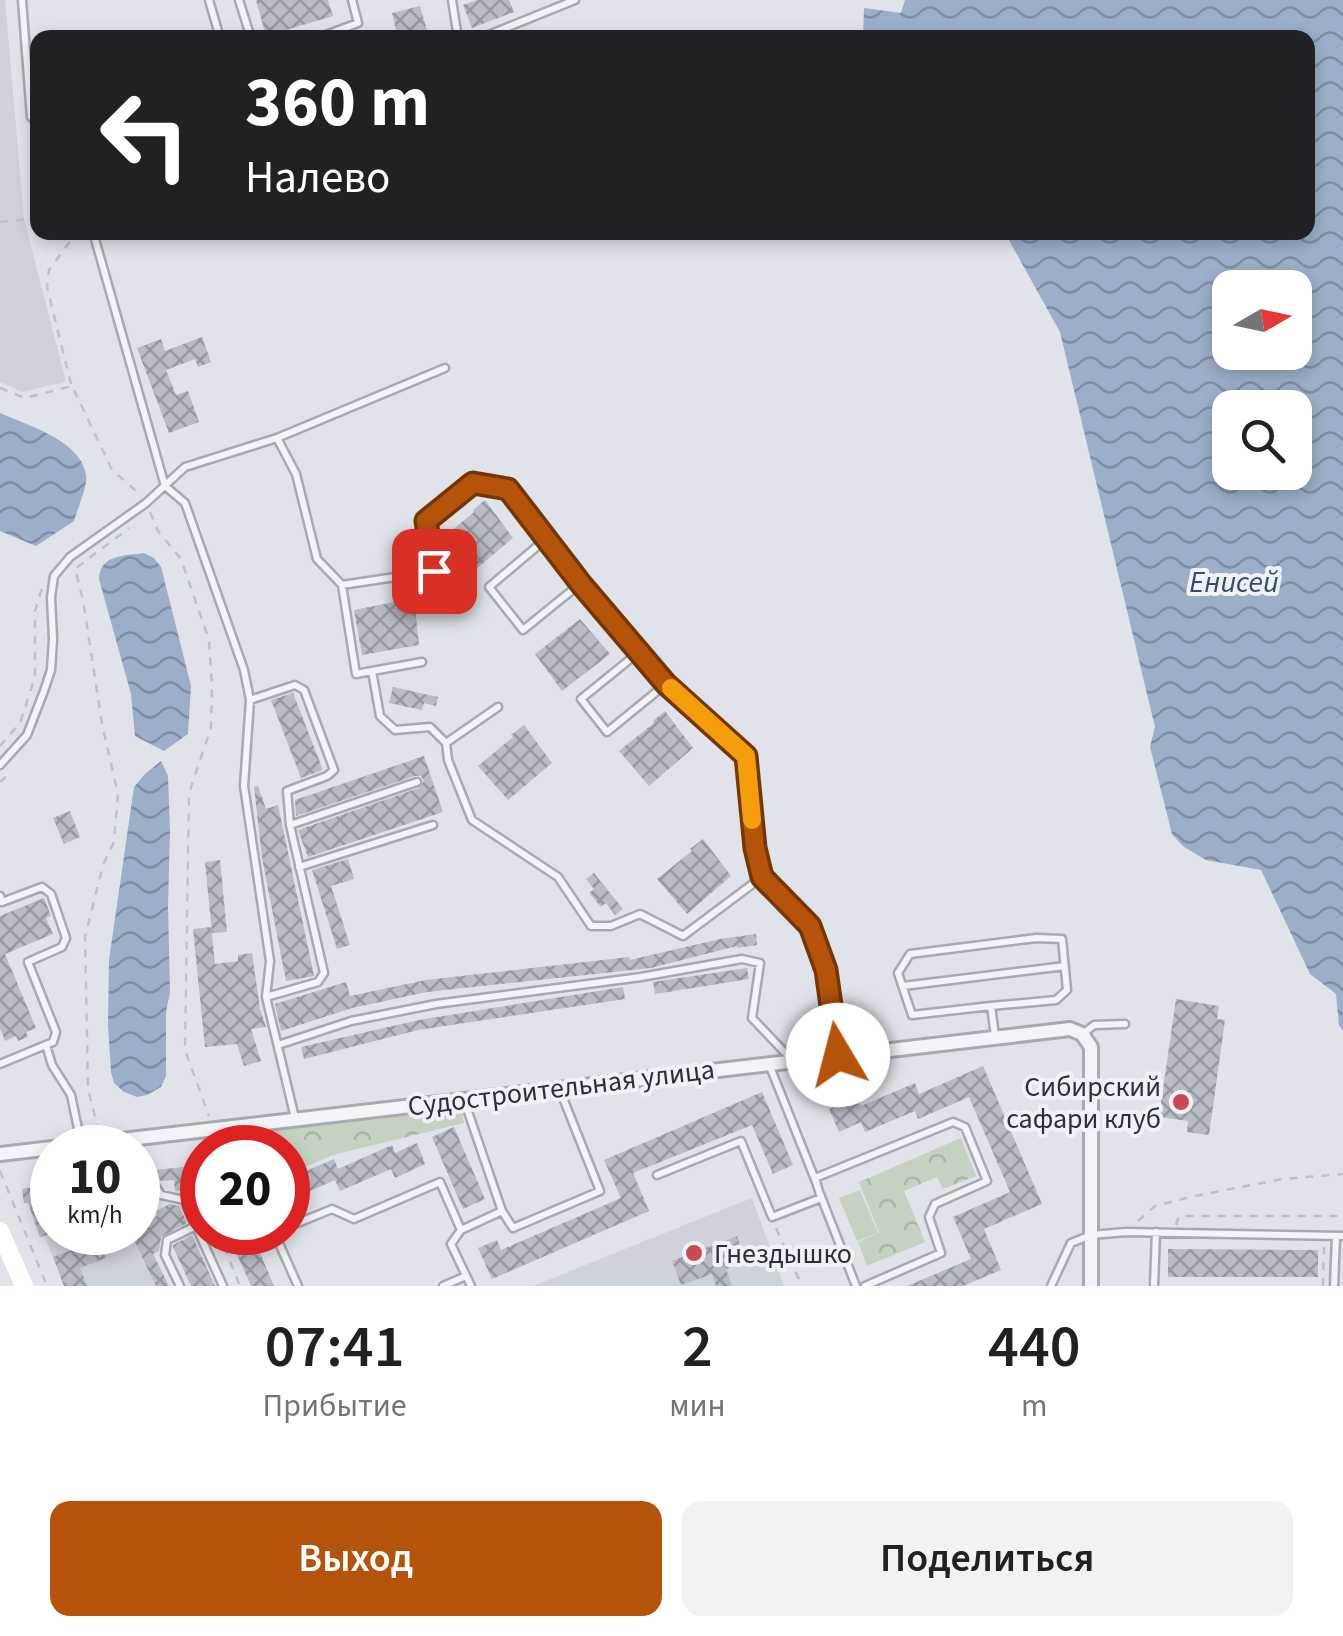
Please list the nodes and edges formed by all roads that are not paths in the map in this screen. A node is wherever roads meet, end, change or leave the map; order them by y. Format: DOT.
graph roads {
  1 [pos="22,0"];
  2 [pos="209,0"];
  3 [pos="239,0"];
  4 [pos="352,0"];
  5 [pos="452,0"];
  6 [pos="575,0"];
  7 [pos="218,30"];
  8 [pos="248,30"];
  9 [pos="339,30"];
  10 [pos="457,30"];
  11 [pos="501,30"];
  12 [pos="30,80"];
  13 [pos="95,240"];
  14 [pos="445,368"];
  15 [pos="277,438"];
  16 [pos="165,486"];
  17 [pos="546,538"];
  18 [pos="581,584"];
  19 [pos="342,585"];
  20 [pos="639,652"];
  21 [pos="422,662"];
  22 [pos="372,671"];
  23 [pos="666,684"];
  24 [pos="250,700"];
  25 [pos="498,706"];
  26 [pos="446,743"];
  27 [pos="0,765"];
  28 [pos="417,782"];
  29 [pos="290,825"];
  30 [pos="433,826"];
  31 [pos="300,867"];
  32 [pos="762,877"];
  33 [pos="0,896"];
  34 [pos="1066,966"];
  35 [pos="902,986"];
  36 [pos="266,997"];
  37 [pos="991,1006"];
  38 [pos="1125,1024"];
  39 [pos="1076,1032"];
  40 [pos="996,1038"];
  41 [pos="46,1045"];
  42 [pos="278,1045"];
  43 [pos="838,1055"];
  44 [pos="792,1060"];
  45 [pos="769,1063"];
  46 [pos="0,1064"];
  47 [pos="559,1088"];
  48 [pos="464,1099"];
  49 [pos="296,1119"];
  50 [pos="77,1125"];
  51 [pos="160,1138"];
  52 [pos="30,1151"];
  53 [pos="0,1154"];
  54 [pos="658,1176"];
  55 [pos="815,1178"];
  56 [pos="821,1198"];
  57 [pos="502,1211"];
  58 [pos="310,1217"];
  59 [pos="461,1230"];
  60 [pos="0,1231"];
  61 [pos="1156,1232"];
  62 [pos="180,1234"];
  63 [pos="1091,1234"];
  64 [pos="1340,1236"];
  65 [pos="4,1254"];
  66 [pos="209,1255"];
  67 [pos="284,1255"];
  68 [pos="466,1276"];
  69 [pos="24,1286"];
  70 [pos="180,1286"];
  71 [pos="223,1286"];
  72 [pos="298,1286"];
  73 [pos="443,1286"];
  74 [pos="471,1286"];
  75 [pos="856,1286"];
  76 [pos="865,1286"];
  77 [pos="1051,1286"];
  78 [pos="1091,1286"];
  79 [pos="1154,1286"];
  80 [pos="1334,1286"];
  1 -- 12 [label="lane"];
  2 -- 7 [label="lane"];
  3 -- 8 [label="lane"];
  4 -- 9 [label="lane"];
  5 -- 10 [label="lane"];
  6 -- 11 [label="lane"];
  13 -- 16 [label="lane"];
  14 -- 15 [label="lane"];
  15 -- 16 [label="lane"];
  15 -- 19 [label="lane"];
  16 -- 24 [label="lane"];
  16 -- 27 [label="lane"];
  17 -- 18 [label="lane"];
  17 -- 18 [label="lane"];
  17 -- 19 [label="lane"];
  18 -- 20 [label="lane"];
  19 -- 22 [label="lane"];
  20 -- 23 [label="lane"];
  20 -- 23 [label="lane"];
  21 -- 22 [label="lane"];
  22 -- 26 [label="lane"];
  23 -- 32 [label="lane"];
  24 -- 29 [label="lane"];
  24 -- 36 [label="lane"];
  25 -- 26 [label="lane"];
  26 -- 32 [label="lane"];
  28 -- 29 [label="lane"];
  29 -- 31 [label="lane"];
  30 -- 31 [label="lane"];
  31 -- 36 [label="lane"];
  32 -- 43 [label="lane"];
  33 -- 41 [label="lane"];
  34 -- 35 [label="lane"];
  34 -- 35 [label="lane"];
  34 -- 37 [label="lane"];
  35 -- 37 [label="lane"];
  36 -- 42 [label="lane"];
  37 -- 40 [label="lane"];
  38 -- 39 [label="lane"];
  39 -- 40 [label="street, Судостроительная улица"];
  39 -- 63 [label="street"];
  40 -- 43 [label="street, Судостроительная улица"];
  41 -- 46 [label="lane"];
  41 -- 50 [label="lane"];
  42 -- 44 [label="lane"];
  42 -- 49 [label="lane"];
  43 -- 44 [label="street, Судостроительная улица"];
  44 -- 45 [label="street, Судостроительная улица"];
  45 -- 47 [label="street, Судостроительная улица"];
  45 -- 55 [label="lane"];
  47 -- 48 [label="street, Судостроительная улица"];
  47 -- 57 [label="lane"];
  48 -- 49 [label="street, Судостроительная улица"];
  48 -- 57 [label="lane"];
  49 -- 51 [label="street, Судостроительная улица"];
  52 -- 53 [label="street, Судостроительная улица"];
  54 -- 56 [label="lane"];
  55 -- 56 [label="lane"];
  55 -- 76 [label="lane"];
  56 -- 75 [label="lane"];
  57 -- 59 [label="lane"];
  58 -- 59 [label="lane"];
  59 -- 68 [label="lane"];
  60 -- 65 [label="main road"];
  61 -- 63 [label="lane"];
  61 -- 64 [label="lane"];
  61 -- 79 [label="lane"];
  62 -- 70 [label="lane"];
  63 -- 77 [label="lane"];
  63 -- 78 [label="street"];
  64 -- 80 [label="lane"];
  65 -- 69 [label="main road"];
  66 -- 71 [label="lane"];
  67 -- 72 [label="lane"];
  68 -- 73 [label="lane"];
  68 -- 74 [label="lane"];
}
